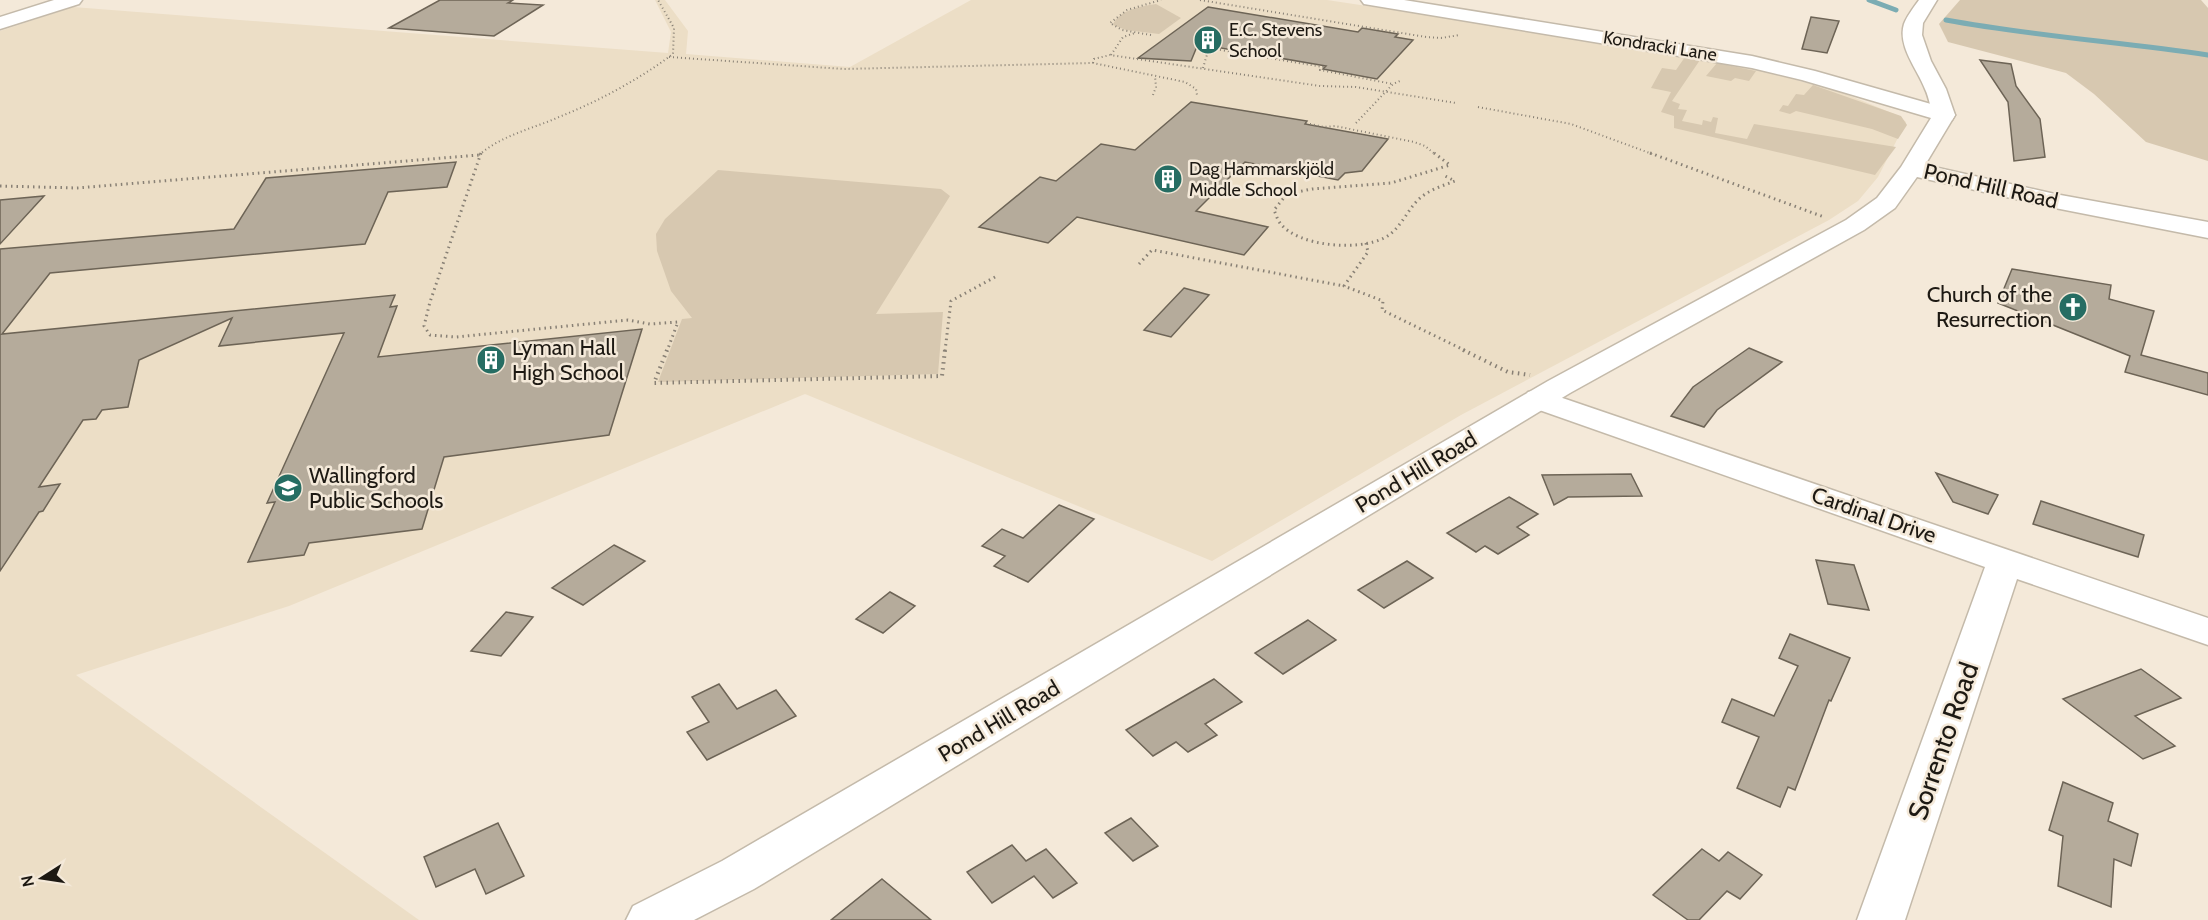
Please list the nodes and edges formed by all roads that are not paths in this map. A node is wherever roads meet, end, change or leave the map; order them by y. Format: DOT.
graph roads {
  1 [pos="73,0"];
  2 [pos="1370,0"];
  3 [pos="1928,0"];
  4 [pos="0,23"];
  5 [pos="1944,116"];
  6 [pos="1911,168"];
  7 [pos="2208,230"];
  8 [pos="1536,387"];
  9 [pos="2005,561"];
  10 [pos="2208,632"];
  11 [pos="650,920"];
  12 [pos="1881,920"];
  1 -- 4 [label="main road"];
  2 -- 5 [label="main road, Kondracki Lane"];
  3 -- 5 [label="main road"];
  5 -- 6 [label="main road"];
  6 -- 7 [label="main road, Pond Hill Road"];
  6 -- 8 [label="main road, Pond Hill Road"];
  8 -- 9 [label="main road, Cardinal Drive"];
  8 -- 11 [label="main road, Pond Hill Road"];
  9 -- 10 [label="main road, Cardinal Drive"];
  9 -- 12 [label="main road, Sorrento Road"];
}
